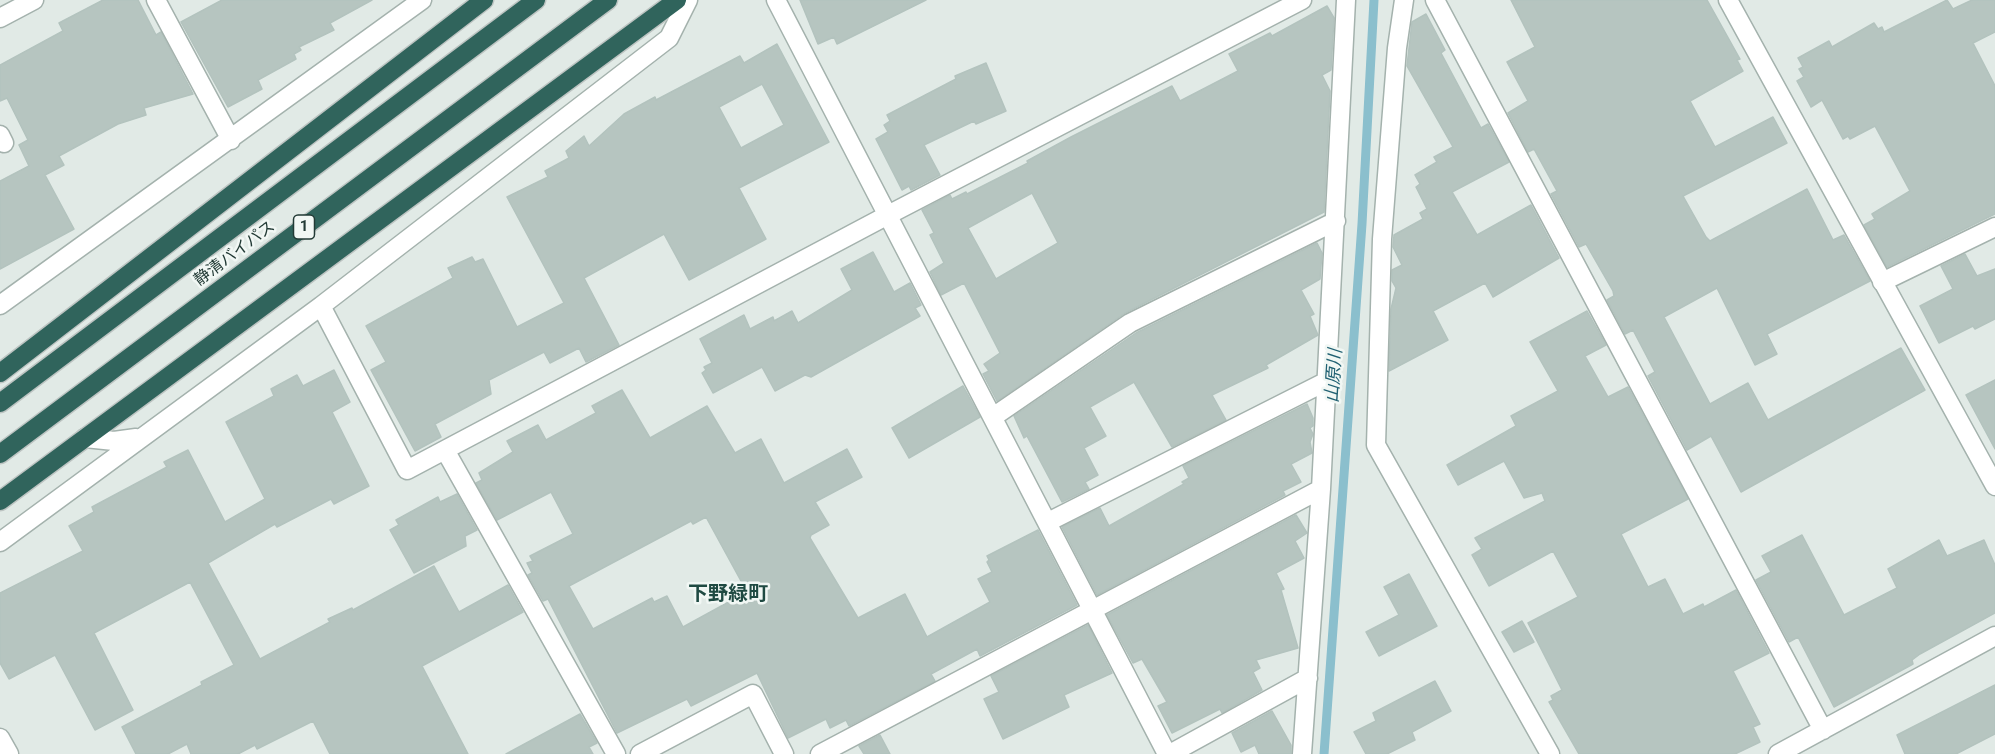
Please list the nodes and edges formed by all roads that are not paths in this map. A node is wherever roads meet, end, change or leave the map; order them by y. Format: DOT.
graph roads {
  1 [pos="34,0"];
  2 [pos="156,0"];
  3 [pos="422,0"];
  4 [pos="484,0"];
  5 [pos="536,0"];
  6 [pos="608,0"];
  7 [pos="677,0"];
  8 [pos="688,0"];
  9 [pos="776,0"];
  10 [pos="1302,0"];
  11 [pos="1346,0"];
  12 [pos="1404,0"];
  13 [pos="1435,0"];
  14 [pos="1728,0"];
  15 [pos="0,18"];
  16 [pos="231,140"];
  17 [pos="888,215"];
  18 [pos="1335,221"];
  19 [pos="1995,227"];
  20 [pos="1882,282"];
  21 [pos="0,305"];
  22 [pos="321,306"];
  23 [pos="0,373"];
  24 [pos="1325,382"];
  25 [pos="0,403"];
  26 [pos="993,417"];
  27 [pos="85,438"];
  28 [pos="138,438"];
  29 [pos="445,450"];
  30 [pos="0,454"];
  31 [pos="1995,486"];
  32 [pos="1321,489"];
  33 [pos="0,501"];
  34 [pos="1048,522"];
  35 [pos="0,542"];
  36 [pos="1094,610"];
  37 [pos="1995,636"];
  38 [pos="1308,678"];
  39 [pos="1823,730"];
  40 [pos="0,738"];
  41 [pos="9,754"];
  42 [pos="616,754"];
  43 [pos="640,754"];
  44 [pos="784,754"];
  45 [pos="820,754"];
  46 [pos="1168,754"];
  47 [pos="1302,754"];
  48 [pos="1550,754"];
  49 [pos="1778,754"];
  1 -- 15 [label="street"];
  2 -- 16 [label="street"];
  3 -- 16 [label="street"];
  4 -- 23 [label="highway"];
  5 -- 25 [label="highway, 静清バイパス"];
  6 -- 30 [label="highway, 静清バイパス / 1"];
  7 -- 27 [label="highway"];
  8 -- 22 [label="street"];
  9 -- 17 [label="street"];
  10 -- 17 [label="street"];
  11 -- 18 [label="street"];
  12 -- 48 [label="street"];
  13 -- 39 [label="street"];
  14 -- 20 [label="street"];
  16 -- 21 [label="street"];
  17 -- 26 [label="street"];
  17 -- 29 [label="street"];
  18 -- 24 [label="street"];
  18 -- 26 [label="street"];
  19 -- 20 [label="street"];
  20 -- 31 [label="street"];
  22 -- 28 [label="street"];
  22 -- 29 [label="street"];
  24 -- 32 [label="street"];
  24 -- 34 [label="street"];
  26 -- 34 [label="street"];
  27 -- 28 [label="street"];
  27 -- 33 [label="highway"];
  28 -- 35 [label="street"];
  29 -- 42 [label="street"];
  32 -- 36 [label="street"];
  32 -- 38 [label="street"];
  34 -- 36 [label="street"];
  36 -- 45 [label="street"];
  36 -- 46 [label="street"];
  37 -- 39 [label="street"];
  38 -- 46 [label="street"];
  38 -- 47 [label="street"];
  39 -- 49 [label="street"];
  40 -- 41 [label="street"];
  43 -- 44 [label="street"];
}
